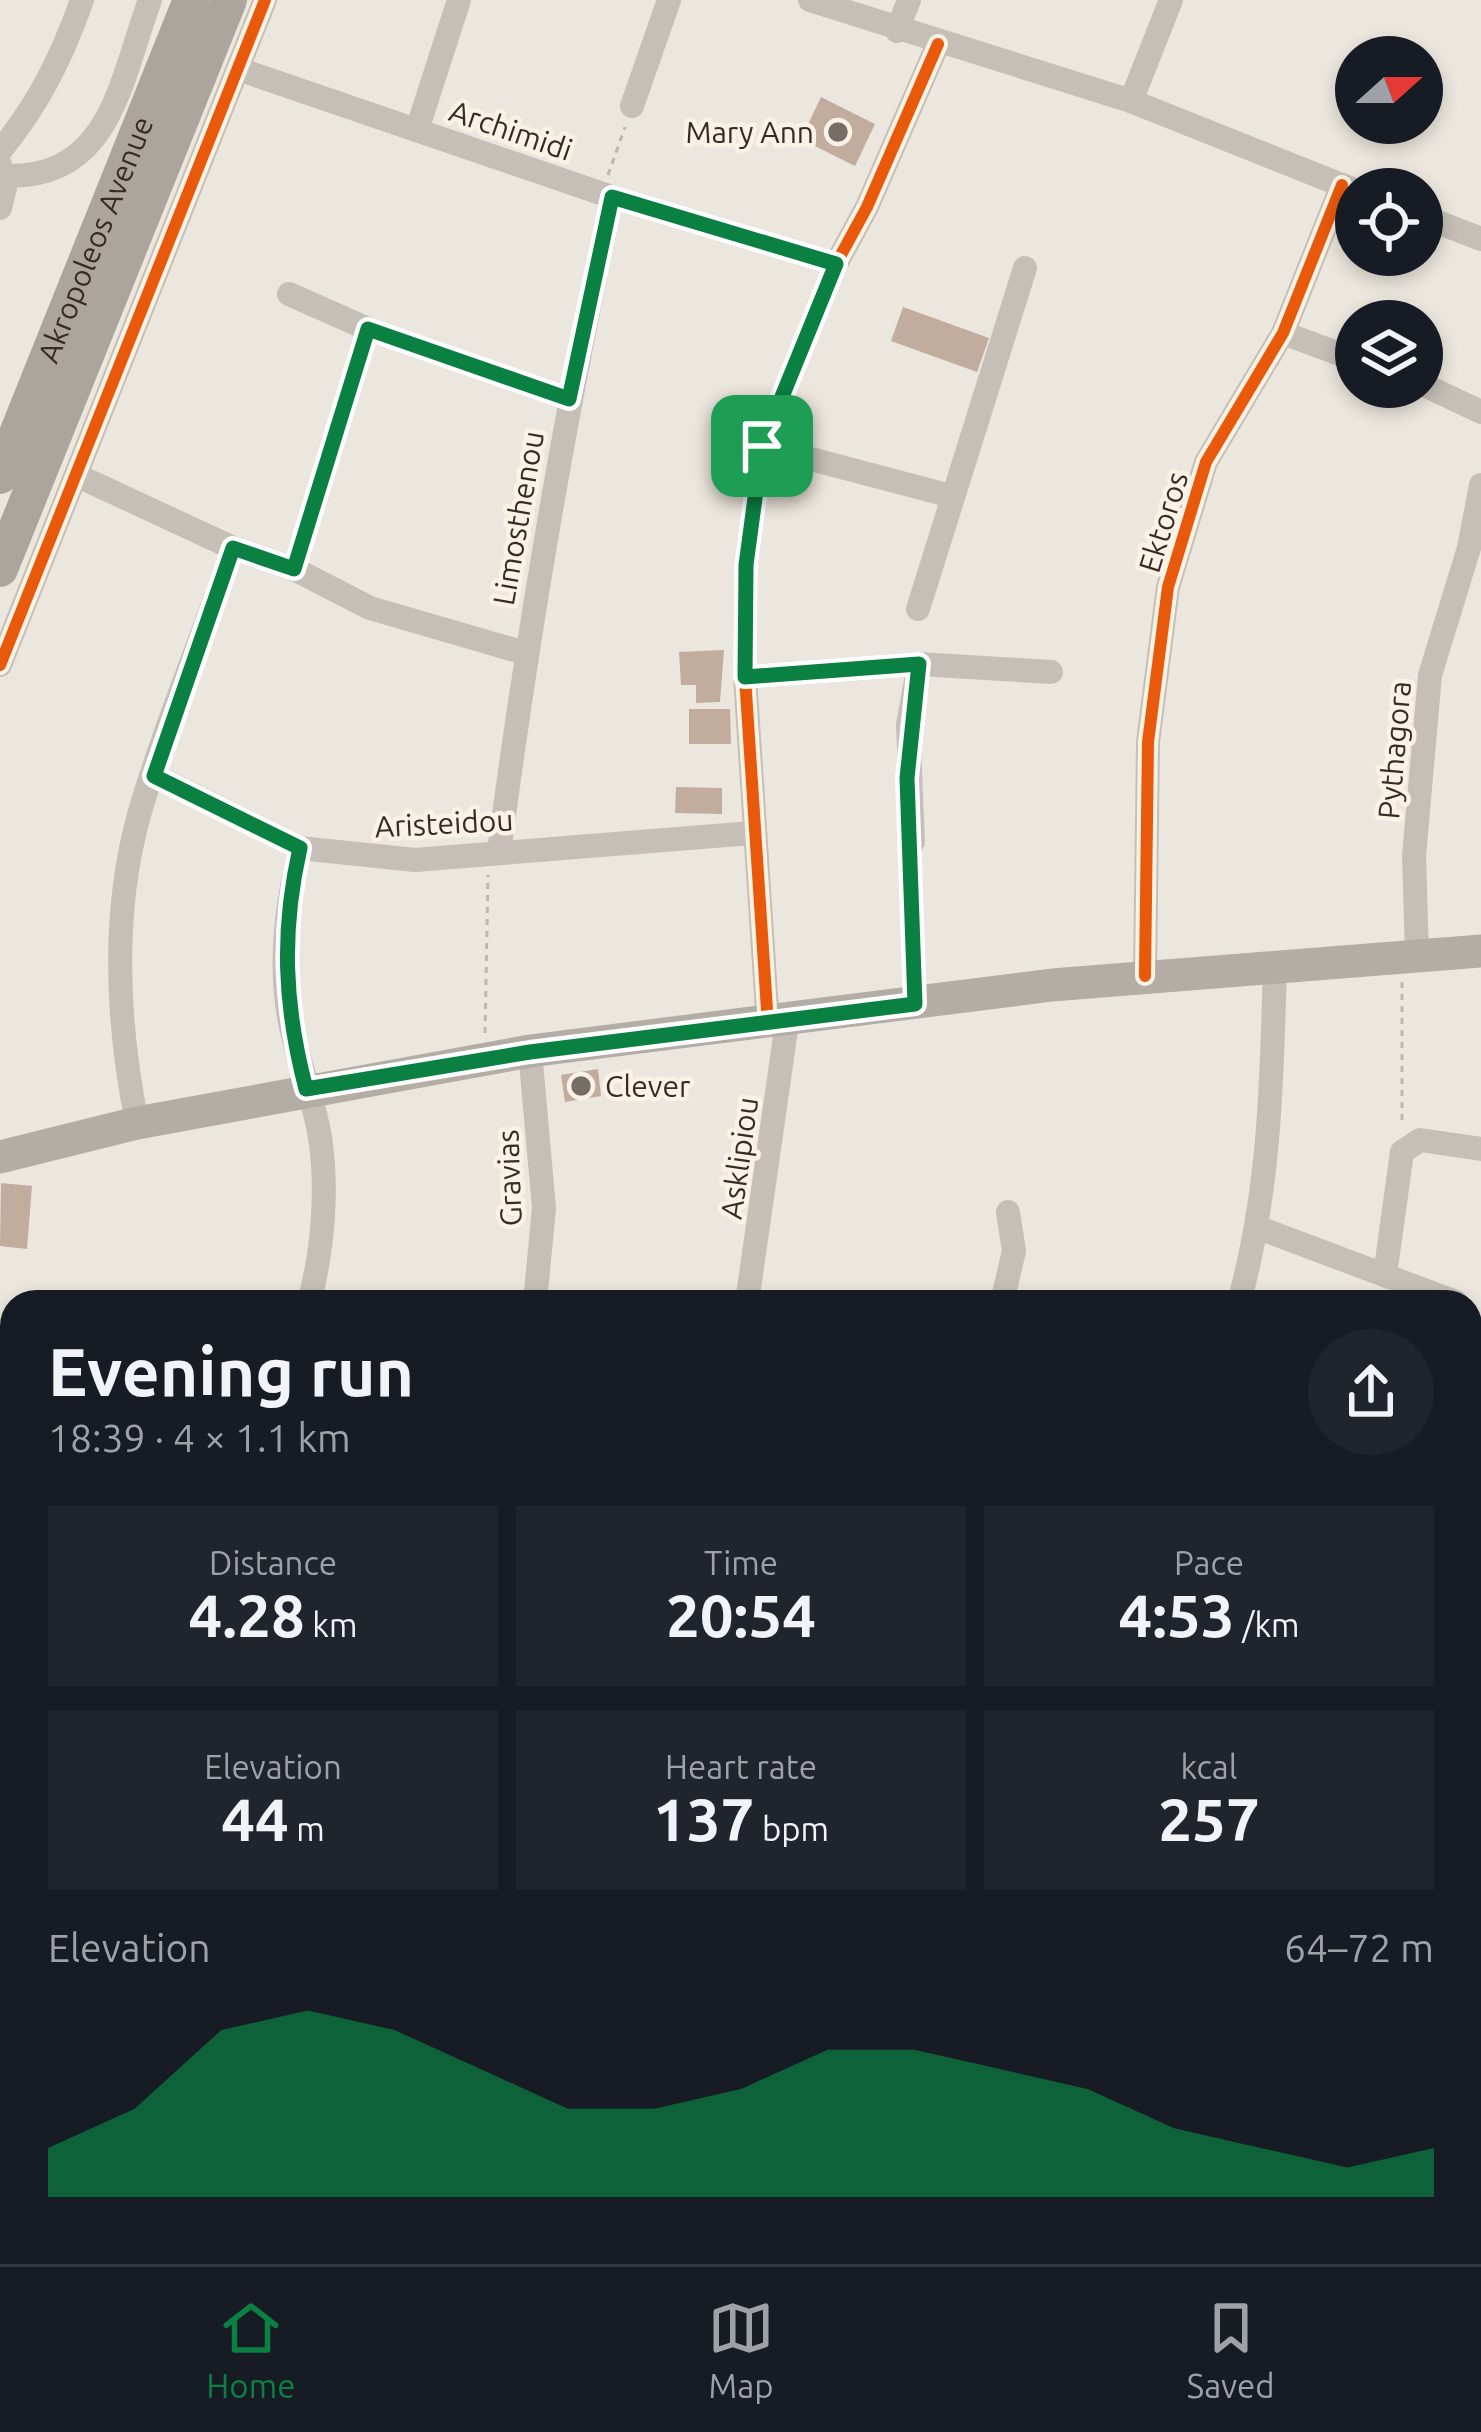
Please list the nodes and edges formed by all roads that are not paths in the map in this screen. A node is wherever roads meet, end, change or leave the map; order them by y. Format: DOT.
graph roads {
  1 [pos="82,0"];
  2 [pos="151,0"];
  3 [pos="265,0"];
  4 [pos="459,0"];
  5 [pos="669,0"];
  6 [pos="810,0"];
  7 [pos="908,0"];
  8 [pos="1172,0"];
  9 [pos="214,6"];
  10 [pos="897,31"];
  11 [pos="938,44"];
  12 [pos="238,69"];
  13 [pos="1131,100"];
  14 [pos="632,106"];
  15 [pos="417,130"];
  16 [pos="2,164"];
  17 [pos="1335,182"];
  18 [pos="607,195"];
  19 [pos="0,208"];
  20 [pos="1335,219"];
  21 [pos="1443,224"];
  22 [pos="1481,239"];
  23 [pos="836,264"];
  24 [pos="1025,268"];
  25 [pos="289,294"];
  26 [pos="368,329"];
  27 [pos="1283,333"];
  28 [pos="1335,352"];
  29 [pos="1443,392"];
  30 [pos="569,399"];
  31 [pos="1481,412"];
  32 [pos="762,446"];
  33 [pos="76,475"];
  34 [pos="0,476"];
  35 [pos="1481,485"];
  36 [pos="951,496"];
  37 [pos="233,548"];
  38 [pos="1475,549"];
  39 [pos="0,569"];
  40 [pos="294,569"];
  41 [pos="918,609"];
  42 [pos="525,653"];
  43 [pos="919,664"];
  44 [pos="0,665"];
  45 [pos="1052,672"];
  46 [pos="745,677"];
  47 [pos="154,776"];
  48 [pos="752,833"];
  49 [pos="913,842"];
  50 [pos="300,848"];
  51 [pos="494,852"];
  52 [pos="1481,951"];
  53 [pos="1410,956"];
  54 [pos="1275,964"];
  55 [pos="1145,976"];
  56 [pos="778,1023"];
  57 [pos="530,1052"];
  58 [pos="306,1089"];
  59 [pos="137,1123"];
  60 [pos="1481,1149"];
  61 [pos="0,1157"];
  62 [pos="1008,1212"];
  63 [pos="1259,1228"];
  64 [pos="1385,1275"];
  65 [pos="311,1290"];
  66 [pos="537,1290"];
  67 [pos="748,1290"];
  68 [pos="1005,1290"];
  69 [pos="1242,1290"];
  70 [pos="1424,1290"];
  1 -- 16 [label="street"];
  2 -- 16 [label="street"];
  3 -- 12 [label="street"];
  4 -- 15 [label="street"];
  5 -- 14 [label="street"];
  6 -- 10 [label="street"];
  7 -- 10 [label="street"];
  8 -- 13 [label="street"];
  9 -- 34 [label="highway, Akropoleos Avenue"];
  9 -- 39 [label="highway, Akropoleos Avenue"];
  10 -- 11 [label="street"];
  11 -- 13 [label="street"];
  11 -- 23 [label="street, Asklipiou"];
  12 -- 15 [label="street, Archimidi"];
  12 -- 33 [label="street"];
  13 -- 17 [label="street"];
  15 -- 18 [label="street, Archimidi"];
  16 -- 19 [label="street"];
  18 -- 23 [label="street, Archimidi"];
  18 -- 30 [label="street, Limosthenou"];
  20 -- 27 [label="street, Ektoros"];
  21 -- 22 [label="street"];
  23 -- 32 [label="street, Asklipiou"];
  24 -- 36 [label="street"];
  25 -- 26 [label="street"];
  26 -- 30 [label="street"];
  26 -- 40 [label="street"];
  27 -- 28 [label="street"];
  27 -- 55 [label="street, Ektoros"];
  29 -- 31 [label="street"];
  30 -- 42 [label="street, Limosthenou"];
  32 -- 36 [label="street"];
  32 -- 46 [label="street, Asklipiou"];
  33 -- 37 [label="street"];
  33 -- 44 [label="street"];
  35 -- 38 [label="street, Pythagora"];
  36 -- 41 [label="street"];
  37 -- 40 [label="street"];
  37 -- 47 [label="street"];
  38 -- 53 [label="street, Pythagora"];
  40 -- 42 [label="street"];
  42 -- 51 [label="street, Limosthenou"];
  43 -- 45 [label="street"];
  43 -- 46 [label="street"];
  43 -- 49 [label="street"];
  46 -- 48 [label="street, Asklipiou"];
  47 -- 50 [label="street, Aristeidou"];
  47 -- 59 [label="street"];
  48 -- 51 [label="street, Aristeidou"];
  48 -- 56 [label="street, Asklipiou"];
  50 -- 51 [label="street, Aristeidou"];
  50 -- 58 [label="street"];
  52 -- 53 [label="main road"];
  53 -- 54 [label="main road"];
  54 -- 55 [label="main road"];
  54 -- 63 [label="street"];
  55 -- 56 [label="main road"];
  56 -- 57 [label="main road"];
  56 -- 67 [label="street, Asklipiou"];
  57 -- 58 [label="main road"];
  57 -- 66 [label="street, Gravias"];
  58 -- 59 [label="main road"];
  58 -- 65 [label="street"];
  59 -- 61 [label="main road"];
  60 -- 64 [label="street"];
  62 -- 68 [label="street"];
  63 -- 64 [label="street"];
  63 -- 69 [label="street"];
  64 -- 70 [label="street"];
}
